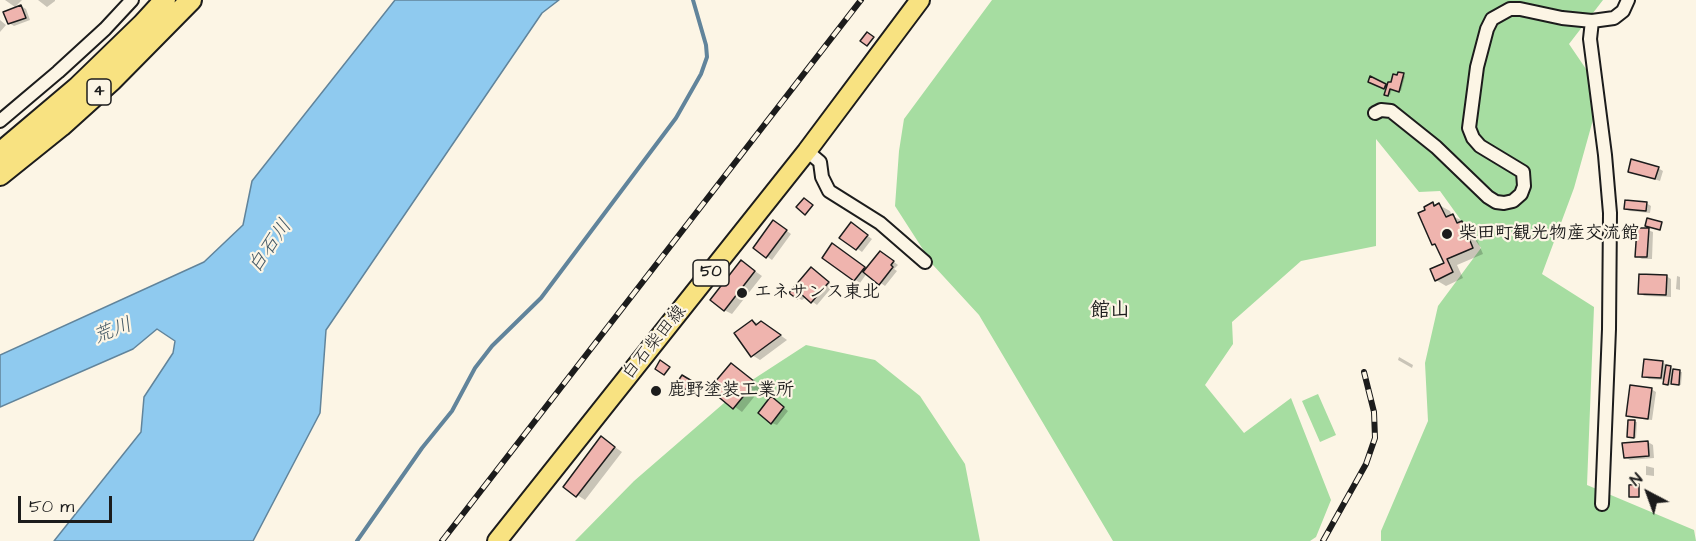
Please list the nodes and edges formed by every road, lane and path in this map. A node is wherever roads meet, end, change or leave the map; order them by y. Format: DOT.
graph roads {
  1 [pos="132,0"];
  2 [pos="165,0"];
  3 [pos="190,0"];
  4 [pos="920,0"];
  5 [pos="1628,0"];
  6 [pos="1592,21"];
  7 [pos="1375,113"];
  8 [pos="0,121"];
  9 [pos="807,151"];
  10 [pos="0,153"];
  11 [pos="0,175"];
  12 [pos="925,262"];
  13 [pos="1602,504"];
  14 [pos="497,541"];
  1 -- 8 [label="street"];
  2 -- 10 [label="highway, 4"];
  3 -- 11 [label="highway, 4"];
  4 -- 9 [label="main road, 白石柴田線 / 50"];
  5 -- 6 [label="street"];
  6 -- 7 [label="street"];
  6 -- 13 [label="street"];
  9 -- 12 [label="street"];
  9 -- 14 [label="main road, 白石柴田線 / 50"];
}
